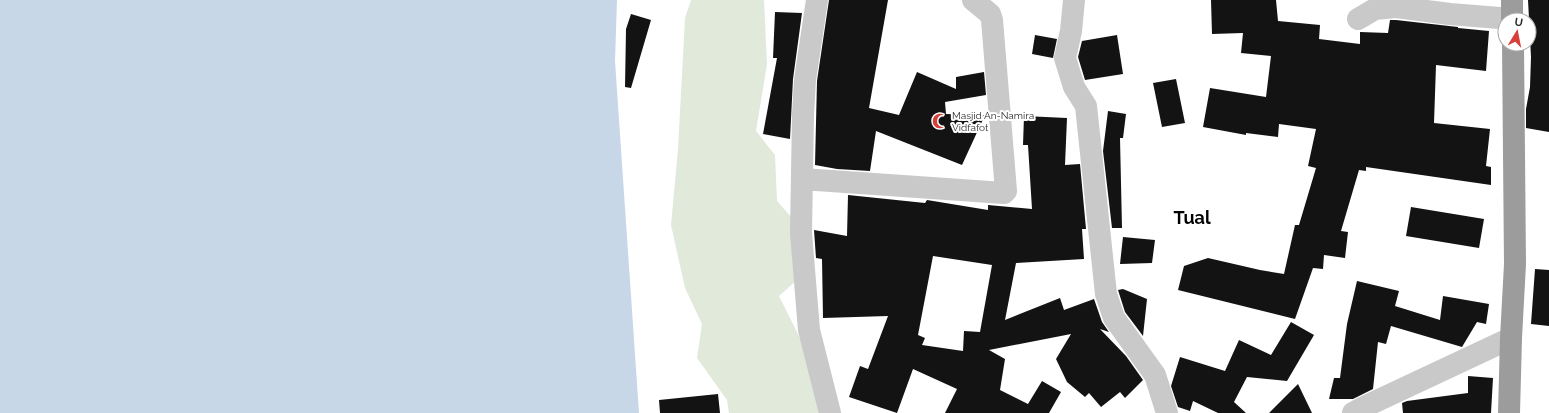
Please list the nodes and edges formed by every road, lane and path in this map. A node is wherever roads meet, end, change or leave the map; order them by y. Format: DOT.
graph roads {
  1 [pos="817,0"];
  2 [pos="973,0"];
  3 [pos="1074,0"];
  4 [pos="1497,13"];
  5 [pos="1358,19"];
  6 [pos="1513,52"];
  7 [pos="802,178"];
  8 [pos="1511,338"];
  9 [pos="830,413"];
  10 [pos="1167,413"];
  11 [pos="1353,413"];
  12 [pos="1509,413"];
  1 -- 7 [label="street"];
  2 -- 7 [label="street"];
  3 -- 10 [label="street"];
  4 -- 5 [label="street"];
  6 -- 8 [label="highway"];
  7 -- 9 [label="street"];
  8 -- 11 [label="street"];
  8 -- 12 [label="highway"];
}
